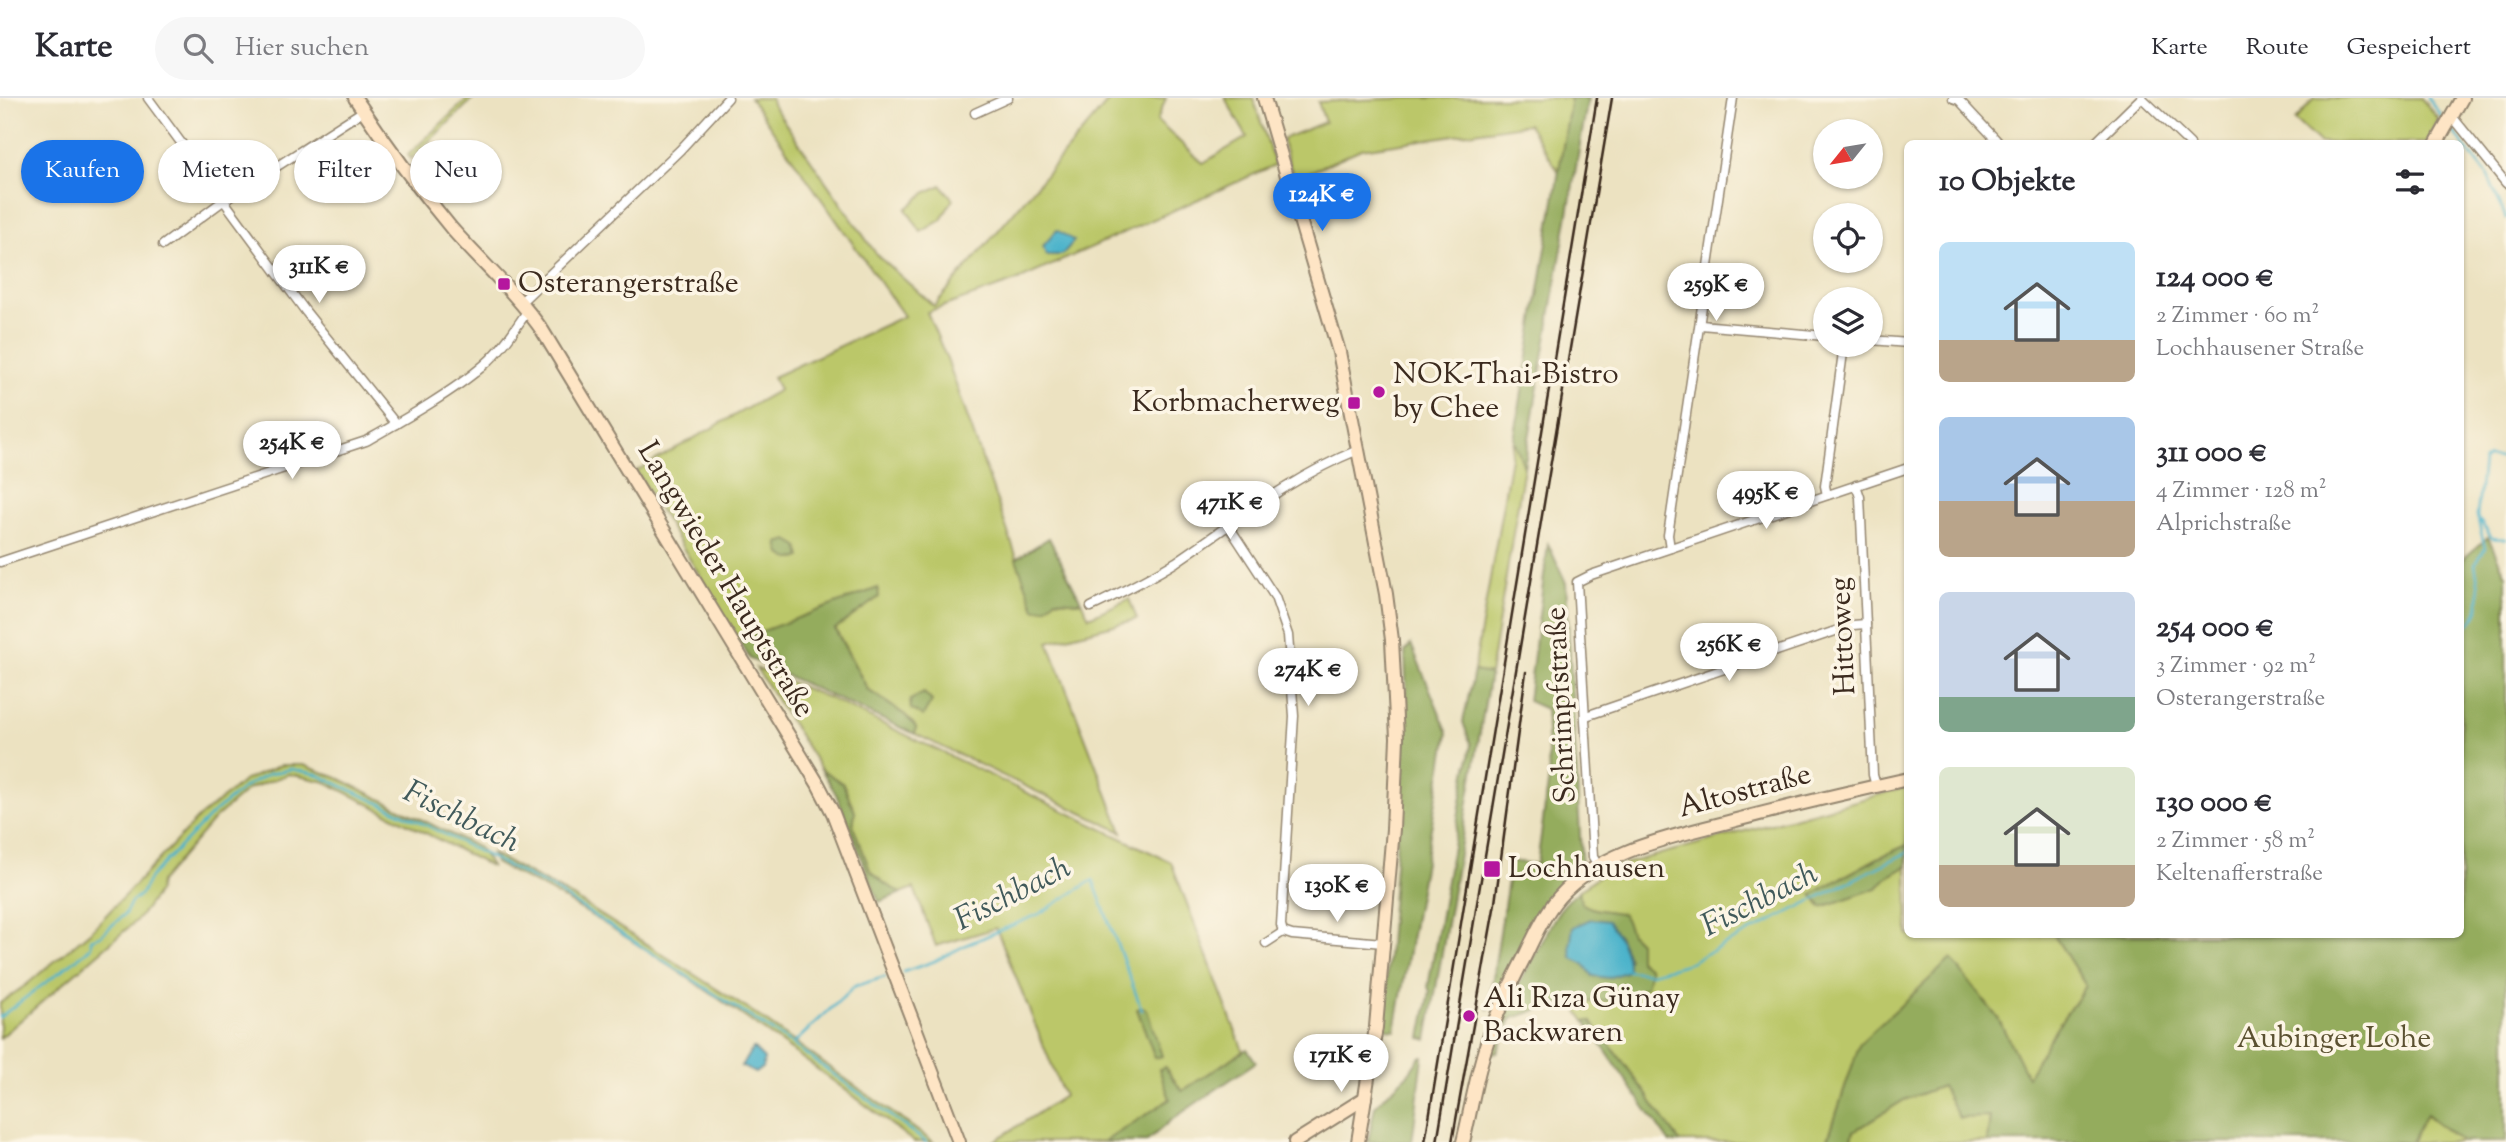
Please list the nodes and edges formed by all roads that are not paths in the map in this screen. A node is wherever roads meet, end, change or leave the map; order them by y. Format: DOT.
graph roads {
  1 [pos="148,98"];
  2 [pos="355,98"];
  3 [pos="728,98"];
  4 [pos="1008,98"];
  5 [pos="1264,98"];
  6 [pos="1732,98"];
  7 [pos="2142,98"];
  8 [pos="2462,98"];
  9 [pos="1957,99"];
  10 [pos="363,111"];
  11 [pos="975,113"];
  12 [pos="2447,120"];
  13 [pos="179,140"];
  14 [pos="1996,140"];
  15 [pos="2098,140"];
  16 [pos="2186,140"];
  17 [pos="2438,140"];
  18 [pos="280,164"];
  19 [pos="2506,183"];
  20 [pos="220,203"];
  21 [pos="225,203"];
  22 [pos="163,245"];
  23 [pos="525,306"];
  24 [pos="1701,325"];
  25 [pos="1813,335"];
  26 [pos="1883,341"];
  27 [pos="1904,343"];
  28 [pos="1842,357"];
  29 [pos="396,424"];
  30 [pos="1357,450"];
  31 [pos="1904,469"];
  32 [pos="1856,485"];
  33 [pos="1827,495"];
  34 [pos="1228,525"];
  35 [pos="1670,548"];
  36 [pos="0,562"];
  37 [pos="1091,607"];
  38 [pos="1866,624"];
  39 [pos="1586,716"];
  40 [pos="1904,780"];
  41 [pos="1876,786"];
  42 [pos="1599,867"];
  43 [pos="1283,932"];
  44 [pos="1266,943"];
  45 [pos="1383,943"];
  46 [pos="1365,1098"];
  47 [pos="1335,1118"];
  48 [pos="1359,1138"];
  49 [pos="960,1142"];
  50 [pos="1295,1142"];
  51 [pos="1463,1142"];
  1 -- 13 [label="street"];
  2 -- 10 [label="main road, Langwieder Hauptstraße"];
  3 -- 23 [label="street"];
  4 -- 11 [label="street"];
  5 -- 30 [label="main road"];
  6 -- 24 [label="street"];
  7 -- 15 [label="street"];
  7 -- 16 [label="street"];
  8 -- 12 [label="main road"];
  9 -- 14 [label="street"];
  10 -- 18 [label="street"];
  10 -- 23 [label="main road, Langwieder Hauptstraße"];
  12 -- 17 [label="main road"];
  12 -- 19 [label="street"];
  20 -- 22 [label="street"];
  21 -- 29 [label="street"];
  23 -- 29 [label="street"];
  23 -- 49 [label="main road, Langwieder Hauptstraße"];
  24 -- 25 [label="street"];
  24 -- 35 [label="street"];
  26 -- 27 [label="street"];
  28 -- 33 [label="street"];
  29 -- 36 [label="street"];
  30 -- 34 [label="street"];
  30 -- 45 [label="main road"];
  31 -- 32 [label="street"];
  32 -- 33 [label="street"];
  32 -- 38 [label="street, Hittoweg"];
  33 -- 35 [label="street"];
  34 -- 37 [label="street"];
  34 -- 43 [label="street"];
  35 -- 39 [label="street, Schrimpfstraße"];
  38 -- 39 [label="street"];
  38 -- 41 [label="street, Hittoweg"];
  39 -- 42 [label="street, Schrimpfstraße"];
  40 -- 41 [label="main road, Altostraße"];
  41 -- 42 [label="main road, Altostraße"];
  42 -- 51 [label="main road, Altostraße"];
  43 -- 44 [label="street"];
  43 -- 45 [label="street"];
  45 -- 46 [label="main road"];
  46 -- 47 [label="main road"];
  46 -- 48 [label="main road"];
  47 -- 48 [label="main road"];
  47 -- 50 [label="main road"];
}
